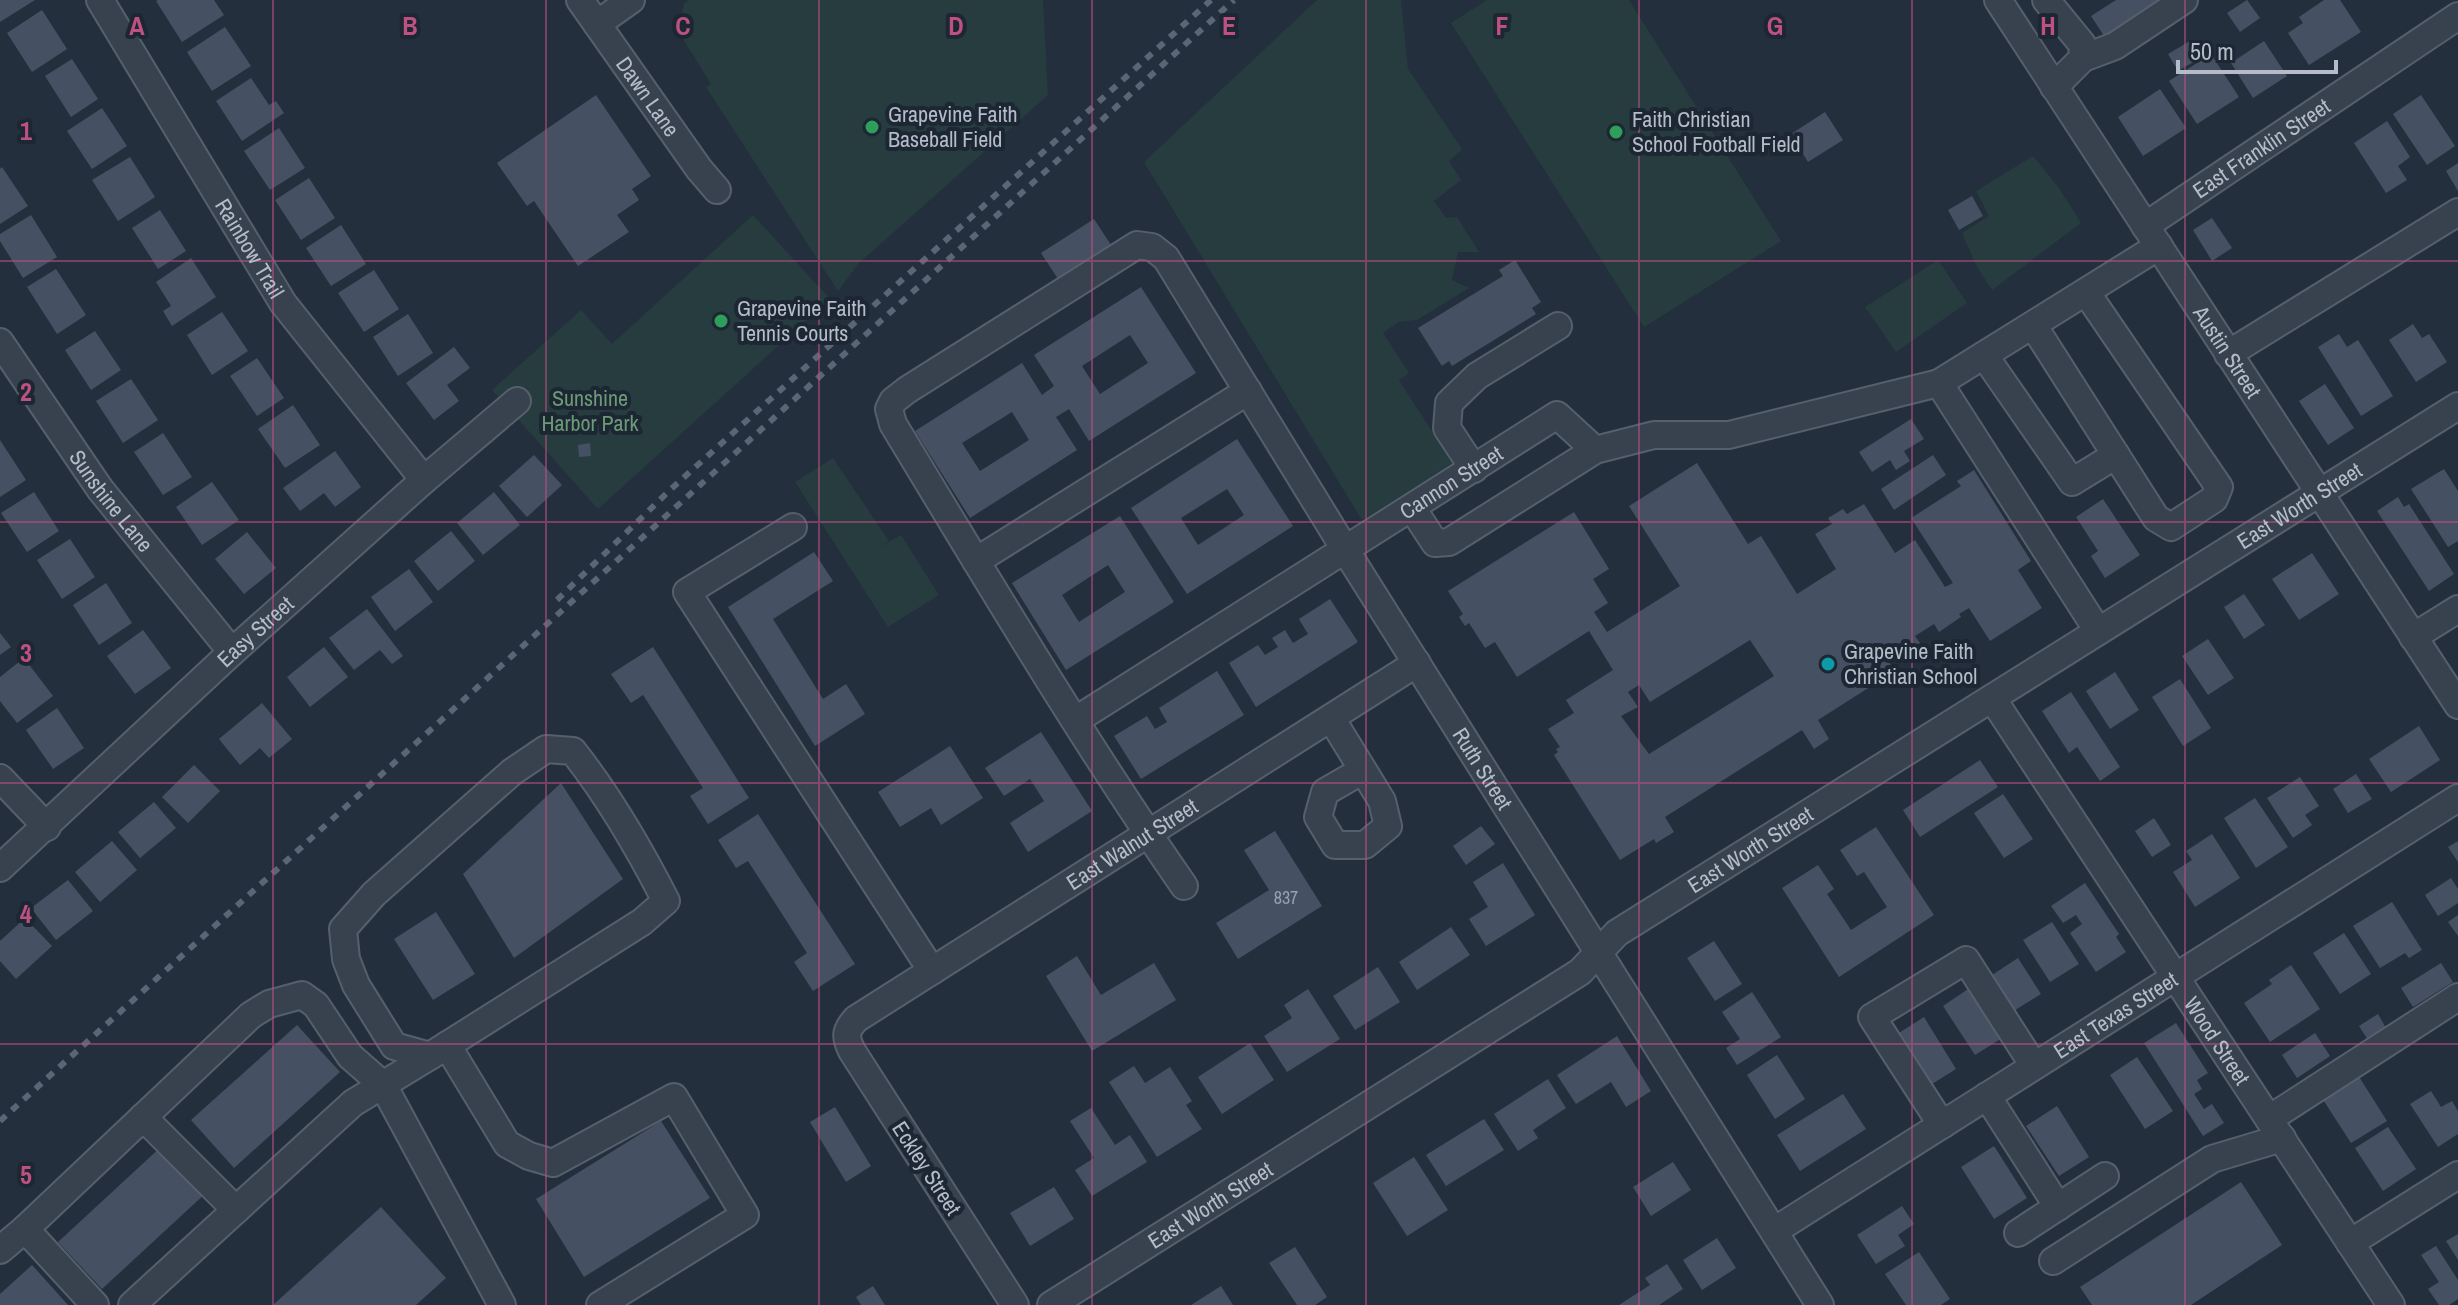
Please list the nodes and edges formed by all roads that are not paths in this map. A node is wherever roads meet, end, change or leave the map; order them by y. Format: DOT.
graph roads {
  1 [pos="100,0"];
  2 [pos="580,0"];
  3 [pos="631,0"];
  4 [pos="1998,0"];
  5 [pos="2046,0"];
  6 [pos="2184,0"];
  7 [pos="2458,16"];
  8 [pos="597,24"];
  9 [pos="2083,58"];
  10 [pos="2054,87"];
  11 [pos="717,190"];
  12 [pos="2458,212"];
  13 [pos="2152,236"];
  14 [pos="2086,292"];
  15 [pos="2033,325"];
  16 [pos="1558,326"];
  17 [pos="0,342"];
  18 [pos="2228,354"];
  19 [pos="1984,355"];
  20 [pos="1939,383"];
  21 [pos="1248,391"];
  22 [pos="517,401"];
  23 [pos="2458,406"];
  24 [pos="1595,450"];
  25 [pos="2116,455"];
  26 [pos="1474,469"];
  27 [pos="424,480"];
  28 [pos="2319,492"];
  29 [pos="1412,508"];
  30 [pos="793,527"];
  31 [pos="1346,551"];
  32 [pos="976,561"];
  33 [pos="2458,609"];
  34 [pos="2098,631"];
  35 [pos="2413,637"];
  36 [pos="232,652"];
  37 [pos="1417,663"];
  38 [pos="1992,698"];
  39 [pos="2458,705"];
  40 [pos="1331,718"];
  41 [pos="1076,720"];
  42 [pos="1363,770"];
  43 [pos="0,778"];
  44 [pos="2458,798"];
  45 [pos="47,827"];
  46 [pos="1148,834"];
  47 [pos="0,868"];
  48 [pos="1184,886"];
  49 [pos="1599,952"];
  50 [pos="932,971"];
  51 [pos="2175,977"];
  52 [pos="2458,997"];
  53 [pos="847,1028"];
  54 [pos="439,1051"];
  55 [pos="2034,1066"];
  56 [pos="383,1085"];
  57 [pos="1987,1096"];
  58 [pos="143,1117"];
  59 [pos="1942,1125"];
  60 [pos="2275,1129"];
  61 [pos="2458,1175"];
  62 [pos="2105,1176"];
  63 [pos="2058,1207"];
  64 [pos="236,1210"];
  65 [pos="25,1229"];
  66 [pos="1774,1231"];
  67 [pos="2018,1233"];
  68 [pos="2350,1243"];
  69 [pos="0,1250"];
  70 [pos="2053,1261"];
  71 [pos="148,1300"];
  72 [pos="491,1300"];
  73 [pos="1810,1301"];
  74 [pos="95,1305"];
  75 [pos="600,1305"];
  76 [pos="1015,1305"];
  77 [pos="1051,1305"];
  78 [pos="2391,1305"];
  1 -- 27 [label="street, Rainbow Trail"];
  2 -- 8 [label="street, Dawn Lane"];
  3 -- 8 [label="street"];
  4 -- 10 [label="street, Austin Street"];
  5 -- 9 [label="street"];
  6 -- 9 [label="street"];
  7 -- 13 [label="street, East Franklin Street"];
  8 -- 11 [label="street, Dawn Lane"];
  9 -- 10 [label="street"];
  10 -- 13 [label="street, Austin Street"];
  12 -- 18 [label="street"];
  13 -- 14 [label="street, East Franklin Street"];
  13 -- 18 [label="street, Austin Street"];
  14 -- 15 [label="street, East Franklin Street"];
  14 -- 25 [label="street"];
  15 -- 19 [label="street, East Franklin Street"];
  15 -- 25 [label="street"];
  16 -- 26 [label="street"];
  17 -- 36 [label="street, Sunshine Lane"];
  18 -- 28 [label="street, Austin Street"];
  19 -- 20 [label="street, East Franklin Street"];
  19 -- 25 [label="street"];
  20 -- 24 [label="street, East Franklin Street"];
  20 -- 34 [label="street"];
  21 -- 31 [label="street, Ruth Street"];
  21 -- 32 [label="street"];
  21 -- 32 [label="street, Ruth Street"];
  22 -- 27 [label="street, Easy Street"];
  23 -- 28 [label="street, East Worth Street"];
  24 -- 26 [label="street, Cannon Street"];
  24 -- 29 [label="street, East Franklin Street"];
  26 -- 29 [label="street, Cannon Street"];
  27 -- 36 [label="street, Easy Street"];
  28 -- 34 [label="street, East Worth Street"];
  28 -- 35 [label="street, Austin Street"];
  29 -- 31 [label="street, Cannon Street"];
  30 -- 50 [label="street"];
  31 -- 37 [label="street, Ruth Street"];
  31 -- 41 [label="street, Cannon Street"];
  32 -- 41 [label="street"];
  33 -- 35 [label="street"];
  34 -- 38 [label="street, East Worth Street"];
  35 -- 39 [label="street, Austin Street"];
  36 -- 45 [label="street, Easy Street"];
  37 -- 40 [label="street, East Walnut Street"];
  37 -- 49 [label="street, Ruth Street"];
  38 -- 49 [label="street, East Worth Street"];
  38 -- 51 [label="street, Wood Street"];
  40 -- 42 [label="street"];
  40 -- 46 [label="street, East Walnut Street"];
  41 -- 46 [label="street"];
  43 -- 45 [label="street"];
  44 -- 51 [label="street, East Texas Street"];
  45 -- 47 [label="street, Easy Street"];
  46 -- 48 [label="street"];
  46 -- 50 [label="street, East Walnut Street"];
  49 -- 66 [label="street, Ruth Street"];
  49 -- 77 [label="street, East Worth Street"];
  50 -- 53 [label="street, East Walnut Street"];
  51 -- 55 [label="street, East Texas Street"];
  51 -- 60 [label="street, Wood Street"];
  52 -- 60 [label="street"];
  53 -- 76 [label="street, Eckley Street"];
  54 -- 54 [label="street"];
  54 -- 56 [label="street"];
  54 -- 75 [label="street"];
  55 -- 57 [label="street, East Texas Street"];
  55 -- 59 [label="street"];
  56 -- 58 [label="street"];
  56 -- 64 [label="street"];
  56 -- 72 [label="street"];
  57 -- 59 [label="street, East Texas Street"];
  57 -- 63 [label="street"];
  58 -- 64 [label="street"];
  58 -- 65 [label="street"];
  59 -- 66 [label="street, East Texas Street"];
  60 -- 68 [label="street, Wood Street"];
  60 -- 70 [label="street"];
  61 -- 68 [label="street"];
  62 -- 63 [label="street"];
  63 -- 67 [label="street"];
  64 -- 71 [label="street"];
  65 -- 69 [label="street"];
  65 -- 74 [label="street"];
  66 -- 73 [label="street, Ruth Street"];
  68 -- 78 [label="street, Wood Street"];
}
